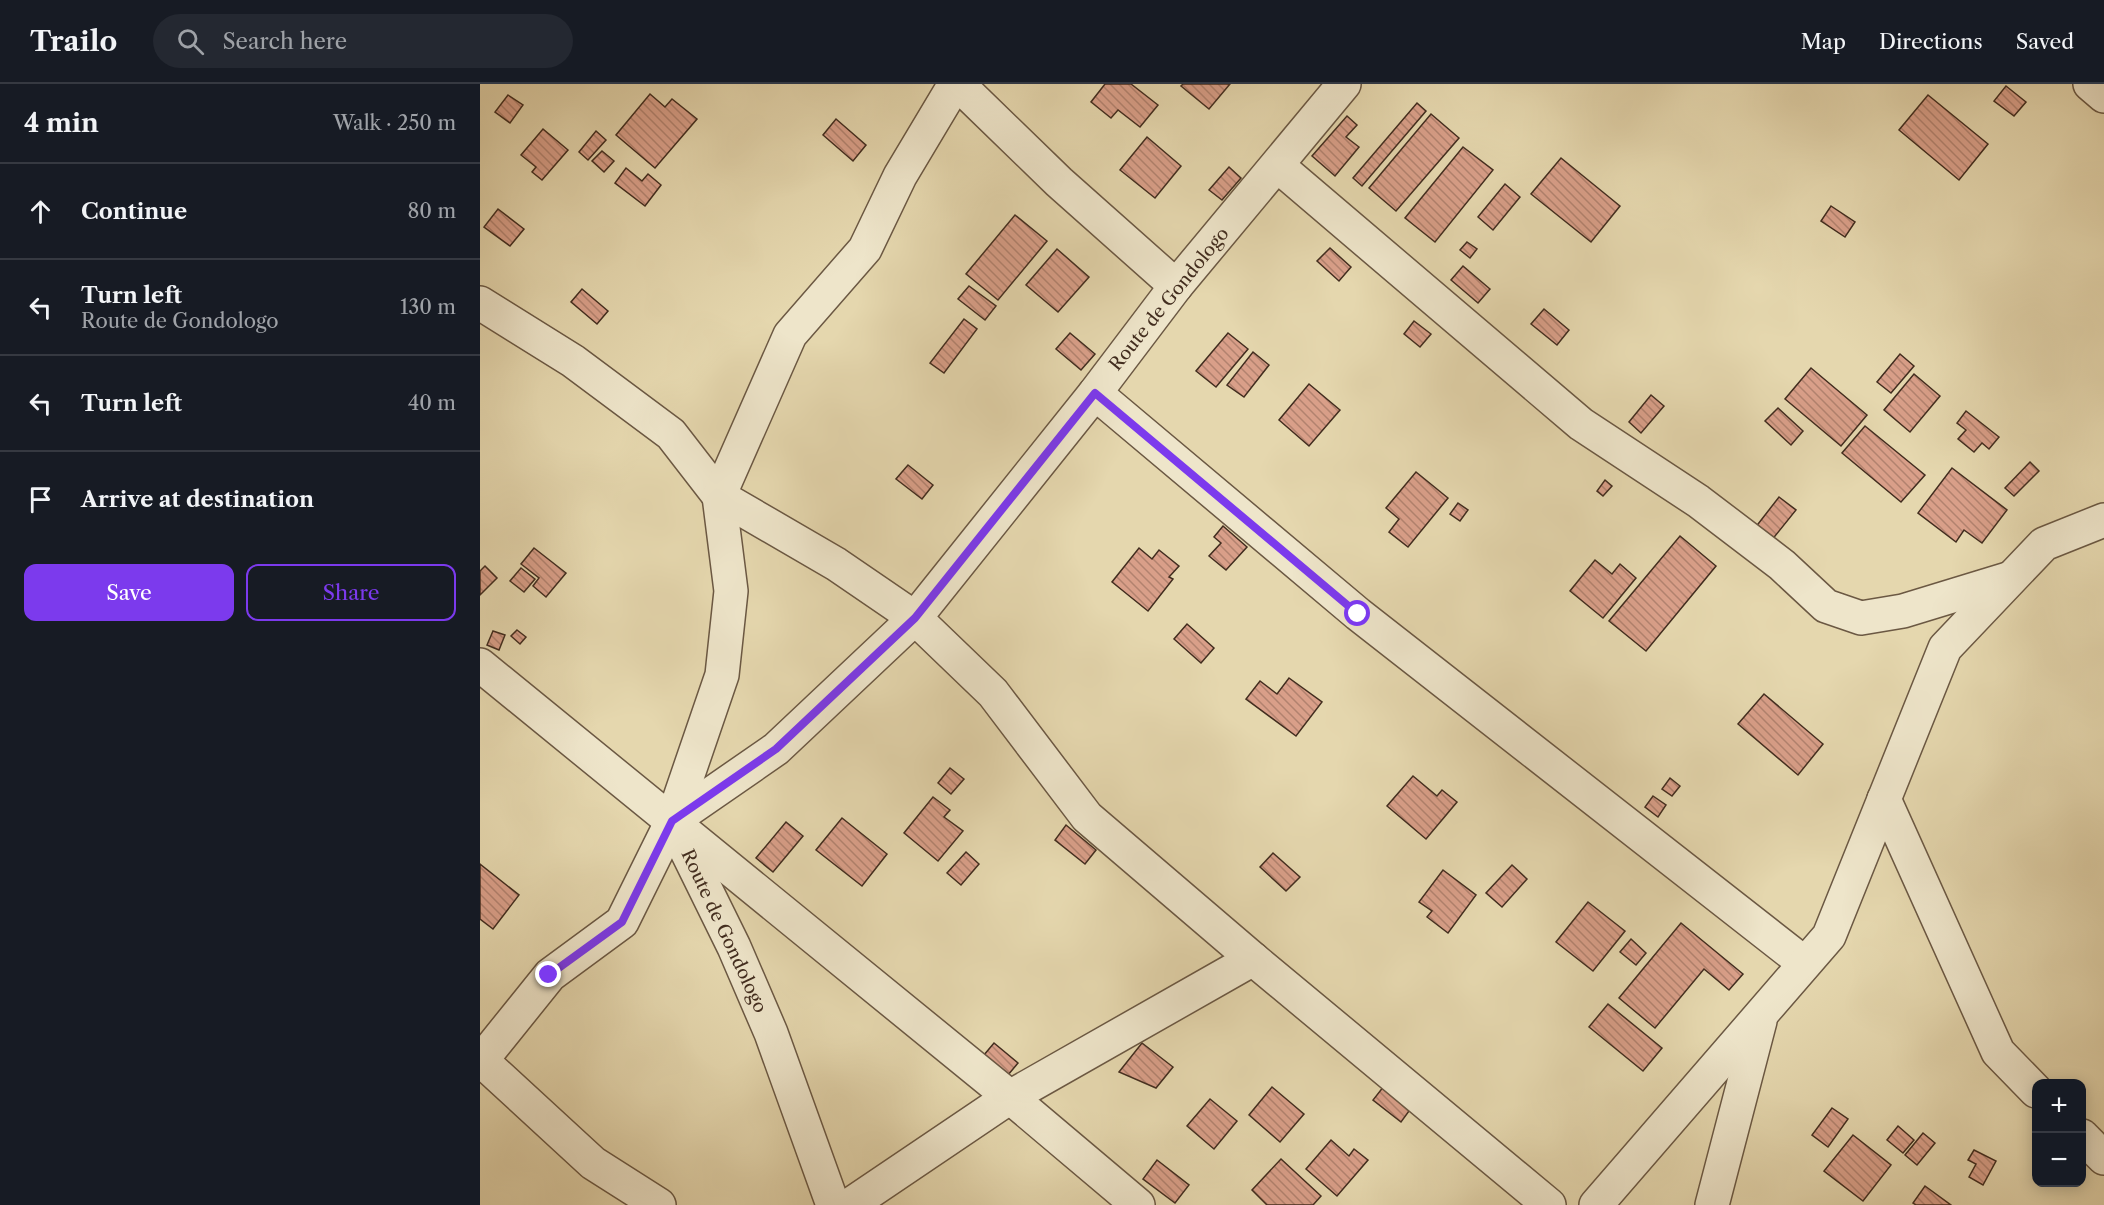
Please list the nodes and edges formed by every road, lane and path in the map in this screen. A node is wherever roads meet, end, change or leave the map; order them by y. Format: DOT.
graph roads {
  1 [pos="957,84"];
  2 [pos="1344,84"];
  3 [pos="2090,84"];
  4 [pos="2104,96"];
  5 [pos="1278,166"];
  6 [pos="1176,286"];
  7 [pos="480,303"];
  8 [pos="1095,393"];
  9 [pos="719,496"];
  10 [pos="2104,520"];
  11 [pos="2011,578"];
  12 [pos="915,618"];
  13 [pos="480,665"];
  14 [pos="1884,799"];
  15 [pos="672,821"];
  16 [pos="1253,959"];
  17 [pos="1804,963"];
  18 [pos="1761,1013"];
  19 [pos="480,1060"];
  20 [pos="2032,1086"];
  21 [pos="1010,1096"];
  22 [pos="2086,1140"];
  23 [pos="2104,1158"];
  24 [pos="659,1205"];
  25 [pos="833,1205"];
  26 [pos="850,1205"];
  27 [pos="1138,1205"];
  28 [pos="1549,1205"];
  29 [pos="1596,1205"];
  30 [pos="1712,1205"];
  1 -- 6 [label="street"];
  1 -- 9 [label="street"];
  2 -- 5 [label="street, Route de Gondologo"];
  3 -- 4 [label="street"];
  5 -- 6 [label="street, Route de Gondologo"];
  5 -- 11 [label="street"];
  6 -- 8 [label="street, Route de Gondologo"];
  7 -- 9 [label="street"];
  8 -- 12 [label="street, Route de Gondologo"];
  8 -- 17 [label="street"];
  9 -- 12 [label="street"];
  9 -- 15 [label="street"];
  10 -- 11 [label="street"];
  11 -- 14 [label="street"];
  12 -- 15 [label="street, Route de Gondologo"];
  12 -- 16 [label="street"];
  13 -- 15 [label="street"];
  14 -- 17 [label="street"];
  14 -- 20 [label="street"];
  15 -- 19 [label="street"];
  15 -- 21 [label="street"];
  15 -- 25 [label="street, Route de Gondologo"];
  16 -- 21 [label="street"];
  16 -- 28 [label="street"];
  17 -- 18 [label="street"];
  18 -- 29 [label="street"];
  18 -- 30 [label="street"];
  19 -- 24 [label="street"];
  21 -- 26 [label="street"];
  21 -- 27 [label="street"];
  22 -- 23 [label="street"];
}
